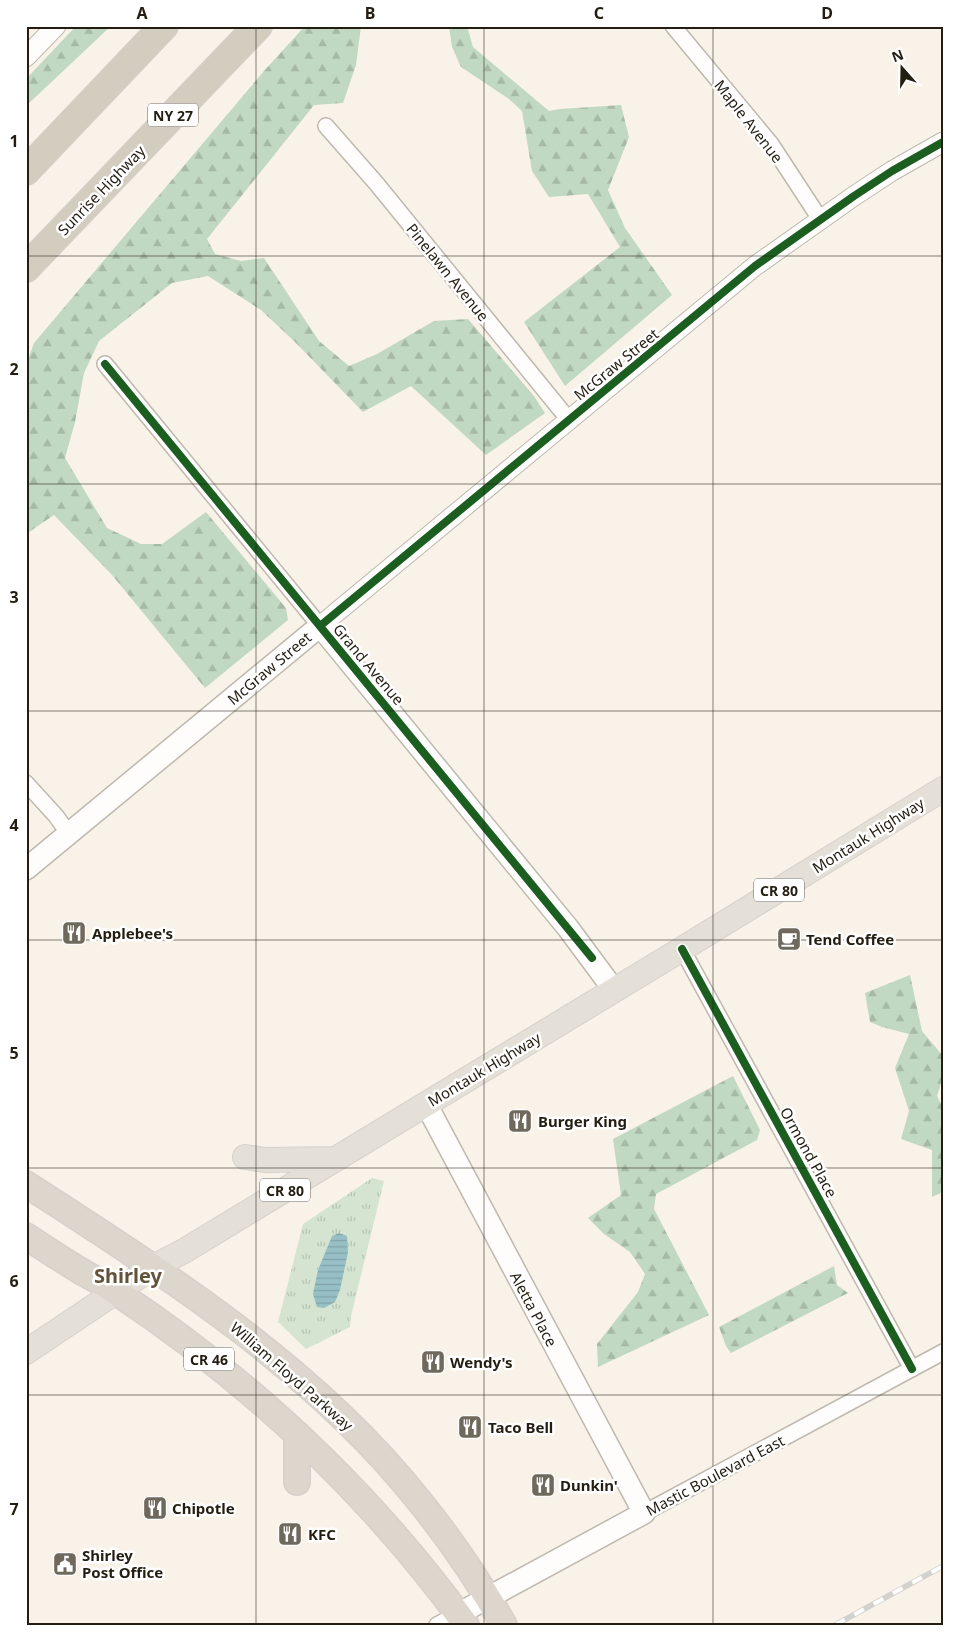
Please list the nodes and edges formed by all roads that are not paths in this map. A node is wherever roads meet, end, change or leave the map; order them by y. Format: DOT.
graph roads {
  1 [pos="56,26"];
  2 [pos="164,26"];
  3 [pos="258,26"];
  4 [pos="673,26"];
  5 [pos="26,57"];
  6 [pos="326,126"];
  7 [pos="943,142"];
  8 [pos="26,171"];
  9 [pos="88,204"];
  10 [pos="820,219"];
  11 [pos="26,268"];
  12 [pos="26,284"];
  13 [pos="105,364"];
  14 [pos="568,420"];
  15 [pos="320,626"];
  16 [pos="26,783"];
  17 [pos="943,790"];
  18 [pos="69,834"];
  19 [pos="26,870"];
  20 [pos="682,949"];
  21 [pos="614,990"];
  22 [pos="426,1104"];
  23 [pos="245,1157"];
  24 [pos="337,1159"];
  25 [pos="28,1183"];
  26 [pos="26,1236"];
  27 [pos="152,1267"];
  28 [pos="116,1292"];
  29 [pos="26,1352"];
  30 [pos="943,1352"];
  31 [pos="912,1369"];
  32 [pos="297,1434"];
  33 [pos="297,1482"];
  34 [pos="644,1513"];
  35 [pos="488,1598"];
  36 [pos="454,1621"];
  37 [pos="504,1625"];
  1 -- 5 [label="street"];
  2 -- 8 [label="highway"];
  3 -- 9 [label="highway, Sunrise Highway / NY 27"];
  4 -- 10 [label="street, Maple Avenue"];
  6 -- 14 [label="street, Pinelawn Avenue"];
  7 -- 10 [label="street, McGraw Street"];
  9 -- 11 [label="highway, Sunrise Highway / NY 27"];
  9 -- 12 [label="highway"];
  10 -- 14 [label="street, McGraw Street"];
  13 -- 15 [label="street, Grand Avenue"];
  14 -- 15 [label="street, McGraw Street"];
  15 -- 18 [label="main road, McGraw Street"];
  15 -- 21 [label="main road, Grand Avenue"];
  16 -- 18 [label="street"];
  17 -- 20 [label="main road, Montauk Highway / CR 80"];
  18 -- 19 [label="main road, McGraw Street"];
  20 -- 21 [label="main road, Montauk Highway / CR 80"];
  20 -- 31 [label="street, Ormond Place"];
  21 -- 22 [label="main road, Montauk Highway / CR 80"];
  22 -- 24 [label="main road, Montauk Highway / CR 80"];
  22 -- 34 [label="main road, Aletta Place"];
  23 -- 24 [label="main road"];
  24 -- 27 [label="main road, Montauk Highway / CR 80"];
  25 -- 27 [label="highway, William Floyd Parkway / CR 46"];
  26 -- 28 [label="highway, CR 46"];
  27 -- 28 [label="main road, Montauk Highway / CR 80"];
  27 -- 35 [label="highway, William Floyd Parkway / CR 46"];
  28 -- 29 [label="main road, Montauk Highway / CR 80"];
  28 -- 32 [label="highway, CR 46"];
  30 -- 31 [label="street, Mastic Boulevard East"];
  31 -- 34 [label="street, Mastic Boulevard East"];
  32 -- 33 [label="highway"];
  32 -- 36 [label="highway, CR 46"];
  34 -- 35 [label="main road, Mastic Boulevard East"];
  35 -- 36 [label="main road, Mastic Boulevard East"];
  35 -- 37 [label="highway, William Floyd Parkway / CR 46"];
}
